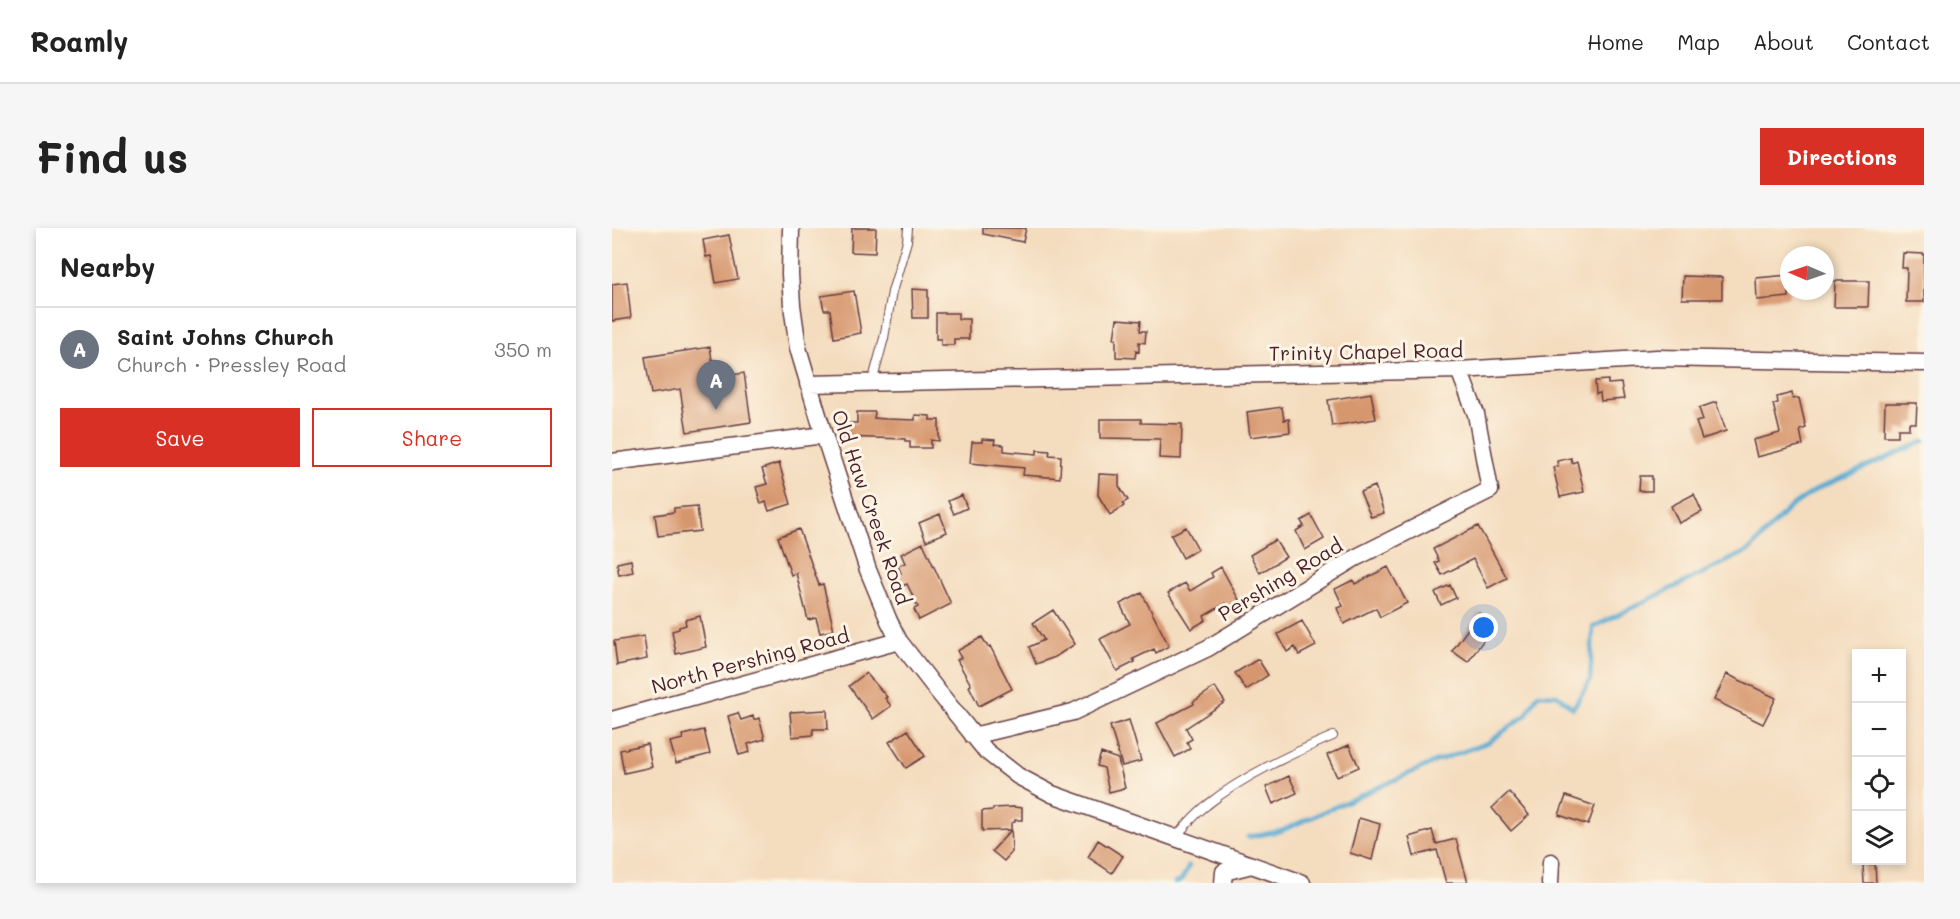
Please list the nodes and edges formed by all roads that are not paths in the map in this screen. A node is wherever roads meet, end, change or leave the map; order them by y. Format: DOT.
graph roads {
  1 [pos="792,228"];
  2 [pos="908,228"];
  3 [pos="1924,363"];
  4 [pos="1459,370"];
  5 [pos="872,383"];
  6 [pos="808,384"];
  7 [pos="824,435"];
  8 [pos="612,462"];
  9 [pos="900,641"];
  10 [pos="612,720"];
  11 [pos="973,736"];
  12 [pos="1333,736"];
  13 [pos="1175,838"];
  14 [pos="1551,862"];
  15 [pos="1252,866"];
  16 [pos="1223,883"];
  17 [pos="1302,883"];
  18 [pos="1550,883"];
  1 -- 6 [label="street, Old Haw Creek Road"];
  2 -- 5 [label="lane"];
  3 -- 4 [label="street, Trinity Chapel Road"];
  4 -- 5 [label="street, Trinity Chapel Road"];
  4 -- 11 [label="street, Pershing Road"];
  5 -- 6 [label="street, Trinity Chapel Road"];
  6 -- 7 [label="street, Old Haw Creek Road"];
  7 -- 8 [label="street"];
  7 -- 9 [label="street, Old Haw Creek Road"];
  9 -- 10 [label="street, North Pershing Road"];
  9 -- 11 [label="street, Old Haw Creek Road"];
  11 -- 13 [label="street, Old Haw Creek Road"];
  12 -- 13 [label="lane"];
  13 -- 15 [label="street, Old Haw Creek Road"];
  14 -- 18 [label="street"];
  15 -- 16 [label="street"];
  15 -- 17 [label="street, Old Haw Creek Road"];
}
